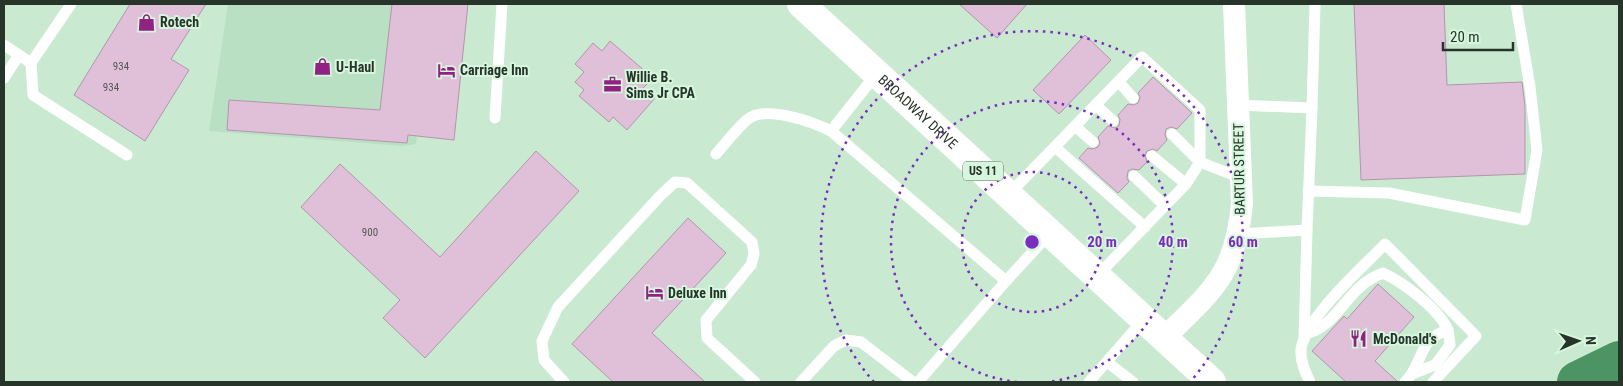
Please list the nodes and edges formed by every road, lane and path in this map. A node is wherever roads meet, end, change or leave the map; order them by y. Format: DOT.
graph roads {
  1 [pos="71,4"];
  2 [pos="502,4"];
  3 [pos="802,4"];
  4 [pos="1237,4"];
  5 [pos="1315,4"];
  6 [pos="1516,4"];
  7 [pos="4,45"];
  8 [pos="19,55"];
  9 [pos="31,62"];
  10 [pos="877,73"];
  11 [pos="4,78"];
  12 [pos="1119,82"];
  13 [pos="1133,98"];
  14 [pos="1096,105"];
  15 [pos="1237,105"];
  16 [pos="1312,108"];
  17 [pos="494,118"];
  18 [pos="1113,120"];
  19 [pos="1076,127"];
  20 [pos="831,131"];
  21 [pos="1172,134"];
  22 [pos="1093,142"];
  23 [pos="1055,147"];
  24 [pos="716,154"];
  25 [pos="127,155"];
  26 [pos="1152,156"];
  27 [pos="1200,162"];
  28 [pos="1134,176"];
  29 [pos="1242,178"];
  30 [pos="1186,184"];
  31 [pos="1308,192"];
  32 [pos="1008,194"];
  33 [pos="1165,206"];
  34 [pos="1145,227"];
  35 [pos="1307,230"];
  36 [pos="1050,233"];
  37 [pos="1240,234"];
  38 [pos="1097,276"];
  39 [pos="1006,281"];
  40 [pos="1144,320"];
  41 [pos="1448,330"];
  42 [pos="1164,338"];
  43 [pos="1306,338"];
  44 [pos="1107,362"];
  45 [pos="1414,373"];
  46 [pos="564,382"];
  47 [pos="755,382"];
  48 [pos="801,382"];
  49 [pos="913,382"];
  50 [pos="918,382"];
  51 [pos="1090,382"];
  52 [pos="1133,382"];
  53 [pos="1212,382"];
  54 [pos="1310,382"];
  55 [pos="1405,382"];
  56 [pos="1433,382"];
  1 -- 9 [label="lane"];
  2 -- 17 [label="lane"];
  3 -- 10 [label="main road, BROADWAY DRIVE / US 11"];
  4 -- 15 [label="street, BARTUR STREET"];
  5 -- 16 [label="lane"];
  6 -- 31 [label="lane"];
  7 -- 8 [label="lane"];
  8 -- 9 [label="lane"];
  8 -- 11 [label="lane"];
  9 -- 25 [label="lane"];
  10 -- 20 [label="lane"];
  10 -- 32 [label="main road, BROADWAY DRIVE / US 11"];
  12 -- 13 [label="lane"];
  12 -- 14 [label="lane"];
  12 -- 27 [label="lane"];
  14 -- 18 [label="lane"];
  14 -- 19 [label="lane"];
  15 -- 16 [label="lane"];
  15 -- 29 [label="street, BARTUR STREET"];
  16 -- 31 [label="lane"];
  19 -- 22 [label="lane"];
  19 -- 23 [label="lane"];
  20 -- 24 [label="lane"];
  20 -- 39 [label="lane"];
  21 -- 27 [label="lane"];
  23 -- 32 [label="lane"];
  23 -- 34 [label="lane"];
  26 -- 30 [label="lane"];
  27 -- 29 [label="lane"];
  27 -- 30 [label="lane"];
  28 -- 33 [label="lane"];
  29 -- 37 [label="street, BARTUR STREET"];
  30 -- 33 [label="lane"];
  31 -- 35 [label="lane"];
  32 -- 36 [label="main road, BROADWAY DRIVE / US 11"];
  33 -- 34 [label="lane"];
  34 -- 38 [label="lane"];
  35 -- 37 [label="lane"];
  35 -- 43 [label="lane"];
  36 -- 38 [label="main road, BROADWAY DRIVE / US 11"];
  36 -- 39 [label="lane"];
  37 -- 42 [label="street, BARTUR STREET"];
  38 -- 40 [label="main road, BROADWAY DRIVE / US 11"];
  39 -- 50 [label="lane"];
  40 -- 42 [label="main road, BROADWAY DRIVE / US 11"];
  40 -- 44 [label="lane"];
  41 -- 43 [label="lane"];
  41 -- 45 [label="lane"];
  41 -- 45 [label="lane"];
  42 -- 53 [label="main road, BROADWAY DRIVE / US 11"];
  43 -- 54 [label="lane"];
  43 -- 56 [label="lane"];
  44 -- 51 [label="lane"];
  44 -- 52 [label="lane"];
  45 -- 55 [label="lane"];
  46 -- 47 [label="lane"];
  48 -- 49 [label="lane"];
}
